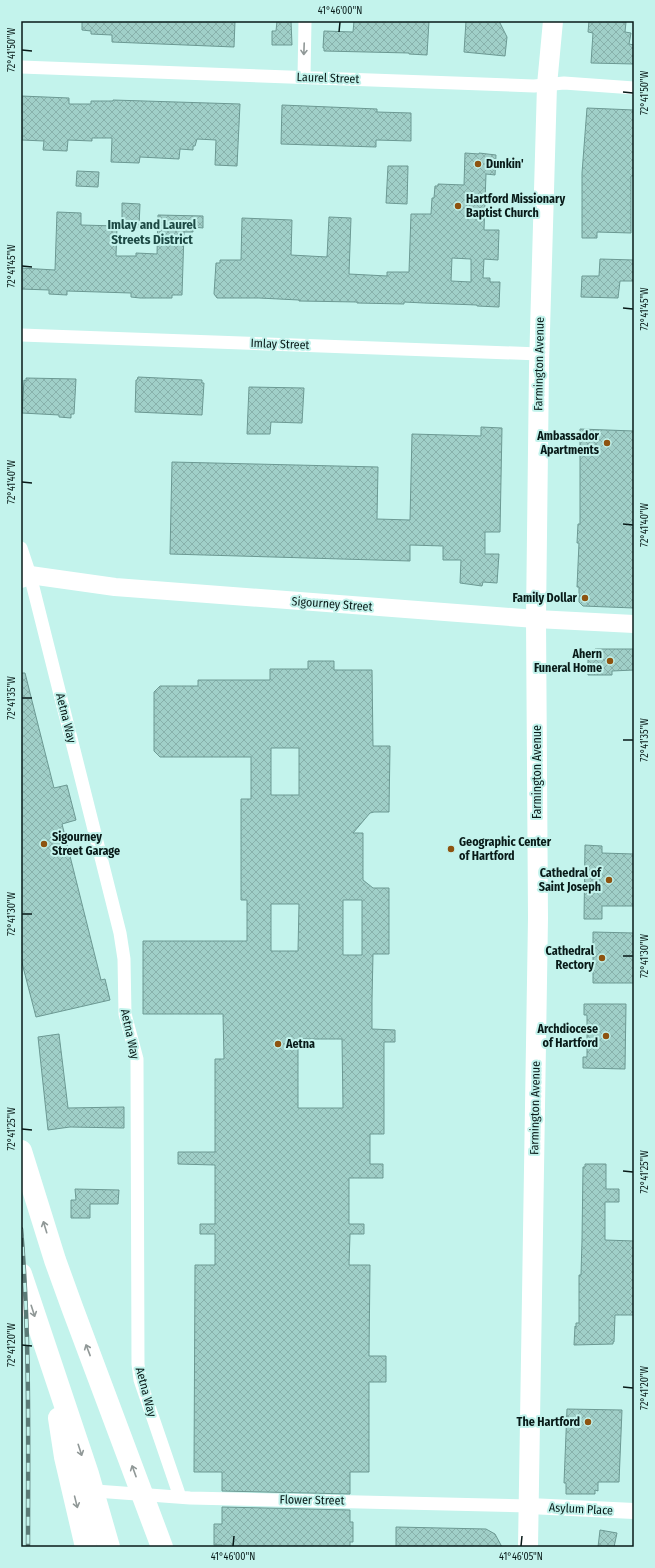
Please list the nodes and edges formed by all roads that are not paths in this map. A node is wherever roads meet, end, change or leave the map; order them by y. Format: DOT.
graph roads {
  1 [pos="305,21"];
  2 [pos="552,21"];
  3 [pos="21,67"];
  4 [pos="304,77"];
  5 [pos="547,85"];
  6 [pos="634,88"];
  7 [pos="21,335"];
  8 [pos="539,354"];
  9 [pos="21,548"];
  10 [pos="24,574"];
  11 [pos="536,619"];
  12 [pos="634,624"];
  13 [pos="21,1151"];
  14 [pos="21,1274"];
  15 [pos="58,1386"];
  16 [pos="96,1492"];
  17 [pos="180,1497"];
  18 [pos="529,1506"];
  19 [pos="634,1511"];
  20 [pos="86,1547"];
  21 [pos="109,1547"];
  22 [pos="162,1547"];
  23 [pos="528,1547"];
  1 -- 4 [label="street, one-way"];
  2 -- 5 [label="main road, Farmington Avenue"];
  3 -- 4 [label="street, Laurel Street"];
  4 -- 5 [label="street, Laurel Street"];
  5 -- 6 [label="street, Laurel Street"];
  5 -- 8 [label="main road, Farmington Avenue"];
  7 -- 8 [label="street, Imlay Street"];
  8 -- 11 [label="main road, Farmington Avenue"];
  9 -- 10 [label="street, Aetna Way"];
  10 -- 11 [label="main road, Sigourney Street"];
  10 -- 17 [label="street, Aetna Way"];
  11 -- 12 [label="main road, Sigourney Street"];
  11 -- 18 [label="main road, Farmington Avenue"];
  22 -- 13 [label="highway, one-way"];
  14 -- 15 [label="highway, one-way"];
  15 -- 20 [label="highway, one-way"];
  15 -- 21 [label="highway, one-way"];
  16 -- 17 [label="street, Flower Street"];
  17 -- 18 [label="street, Flower Street"];
  18 -- 19 [label="street, Asylum Place"];
  18 -- 23 [label="main road, Farmington Avenue"];
}
